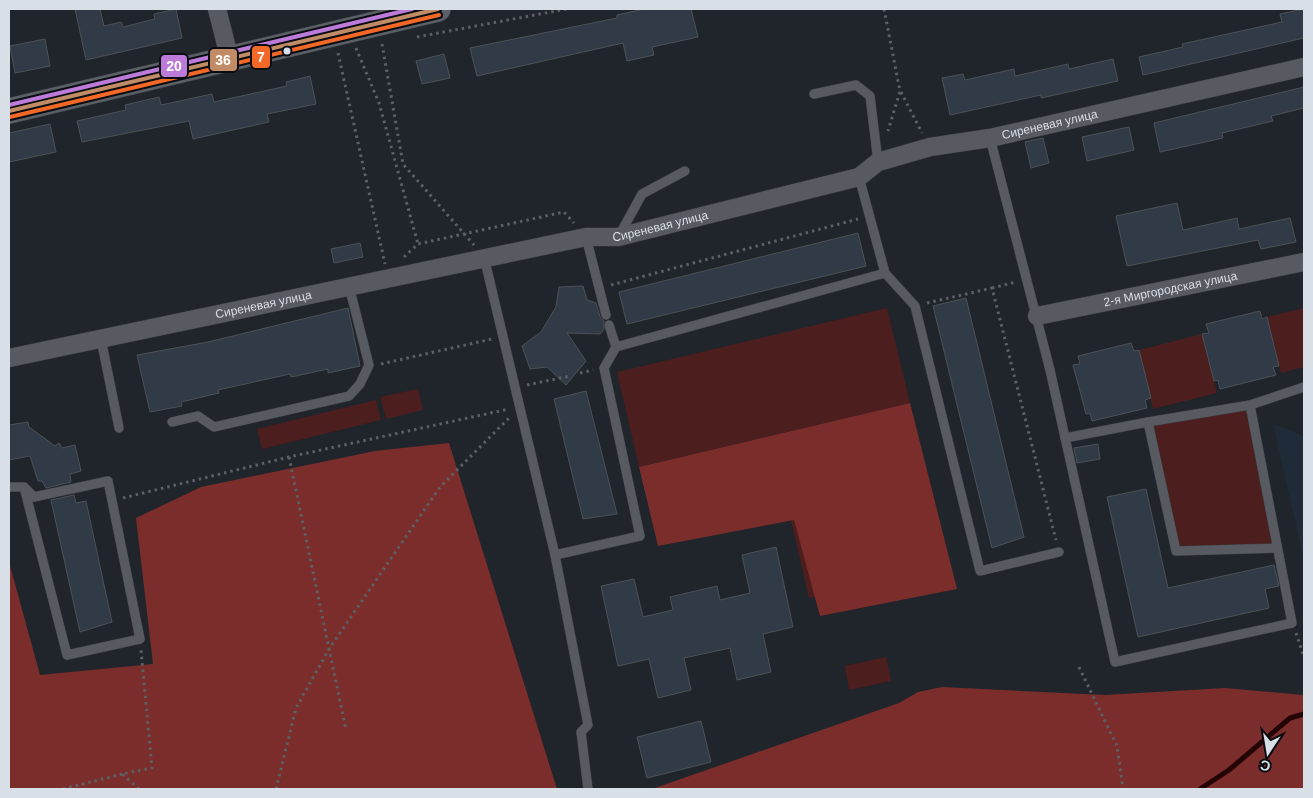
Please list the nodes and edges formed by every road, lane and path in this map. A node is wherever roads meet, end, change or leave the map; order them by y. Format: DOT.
graph roads {
  1 [pos="217,9"];
  2 [pos="438,9"];
  3 [pos="567,9"];
  4 [pos="884,9"];
  5 [pos="408,39"];
  6 [pos="390,43"];
  7 [pos="336,46"];
  8 [pos="359,59"];
  9 [pos="230,60"];
  10 [pos="1304,67"];
  11 [pos="900,91"];
  12 [pos="814,94"];
  13 [pos="9,111"];
  14 [pos="990,138"];
  15 [pos="930,147"];
  16 [pos="878,162"];
  17 [pos="685,170"];
  18 [pos="858,177"];
  19 [pos="870,216"];
  20 [pos="586,237"];
  21 [pos="618,238"];
  22 [pos="418,244"];
  23 [pos="484,257"];
  24 [pos="1304,262"];
  25 [pos="387,272"];
  26 [pos="885,273"];
  27 [pos="1026,280"];
  28 [pos="349,286"];
  29 [pos="598,288"];
  30 [pos="992,288"];
  31 [pos="915,306"];
  32 [pos="606,316"];
  33 [pos="1037,316"];
  34 [pos="609,325"];
  35 [pos="502,336"];
  36 [pos="101,339"];
  37 [pos="616,347"];
  38 [pos="9,358"];
  39 [pos="369,365"];
  40 [pos="570,376"];
  41 [pos="515,387"];
  42 [pos="1304,387"];
  43 [pos="1250,405"];
  44 [pos="520,407"];
  45 [pos="172,422"];
  46 [pos="1148,422"];
  47 [pos="119,428"];
  48 [pos="1065,438"];
  49 [pos="288,457"];
  50 [pos="9,487"];
  51 [pos="24,487"];
  52 [pos="112,501"];
  53 [pos="1277,548"];
  54 [pos="1059,552"];
  55 [pos="555,555"];
  56 [pos="1292,623"];
  57 [pos="140,639"];
  58 [pos="329,650"];
  59 [pos="1304,657"];
  60 [pos="1079,667"];
  61 [pos="346,730"];
  62 [pos="122,774"];
  63 [pos="63,789"];
  64 [pos="139,789"];
  65 [pos="276,789"];
  66 [pos="588,789"];
  67 [pos="1123,789"];
  1 -- 9 [label="street"];
  2 -- 9 [label="main road"];
  3 -- 5 [label="path"];
  4 -- 11 [label="path"];
  6 -- 23 [label="path"];
  7 -- 25 [label="path"];
  8 -- 22 [label="path"];
  9 -- 13 [label="main road"];
  10 -- 14 [label="street, Сиреневая улица"];
  11 -- 15 [label="path"];
  11 -- 16 [label="path"];
  12 -- 16 [label="lane"];
  14 -- 15 [label="street, Сиреневая улица"];
  14 -- 27 [label="lane"];
  15 -- 16 [label="street, Сиреневая улица"];
  16 -- 18 [label="street, Сиреневая улица"];
  17 -- 21 [label="lane"];
  18 -- 19 [label="lane"];
  18 -- 21 [label="street, Сиреневая улица"];
  19 -- 26 [label="lane"];
  19 -- 29 [label="path"];
  20 -- 21 [label="street, Сиреневая улица"];
  20 -- 23 [label="street, Сиреневая улица"];
  20 -- 29 [label="lane"];
  23 -- 28 [label="street, Сиреневая улица"];
  23 -- 35 [label="lane"];
  24 -- 33 [label="street, 2-я Миргородская улица"];
  26 -- 31 [label="lane"];
  26 -- 37 [label="lane"];
  27 -- 30 [label="path"];
  27 -- 33 [label="lane"];
  28 -- 36 [label="street, Сиреневая улица"];
  28 -- 39 [label="lane"];
  29 -- 32 [label="lane"];
  30 -- 31 [label="path"];
  30 -- 54 [label="path"];
  31 -- 54 [label="lane"];
  33 -- 48 [label="lane"];
  34 -- 37 [label="lane"];
  35 -- 39 [label="path"];
  35 -- 41 [label="lane"];
  36 -- 38 [label="street, Сиреневая улица"];
  36 -- 47 [label="lane"];
  37 -- 55 [label="lane"];
  39 -- 45 [label="lane"];
  40 -- 41 [label="path"];
  41 -- 44 [label="lane"];
  42 -- 43 [label="lane"];
  43 -- 46 [label="lane"];
  43 -- 53 [label="lane"];
  44 -- 49 [label="path"];
  44 -- 55 [label="lane"];
  44 -- 58 [label="path"];
  46 -- 48 [label="lane"];
  46 -- 53 [label="lane"];
  48 -- 56 [label="lane"];
  49 -- 52 [label="path"];
  49 -- 58 [label="path"];
  50 -- 51 [label="lane"];
  51 -- 52 [label="lane"];
  51 -- 57 [label="lane"];
  52 -- 57 [label="lane"];
  53 -- 56 [label="lane"];
  55 -- 66 [label="lane"];
  56 -- 59 [label="path"];
  57 -- 62 [label="path"];
  58 -- 61 [label="path"];
  58 -- 65 [label="path"];
  60 -- 67 [label="path"];
  62 -- 63 [label="path"];
  62 -- 64 [label="path"];
}
